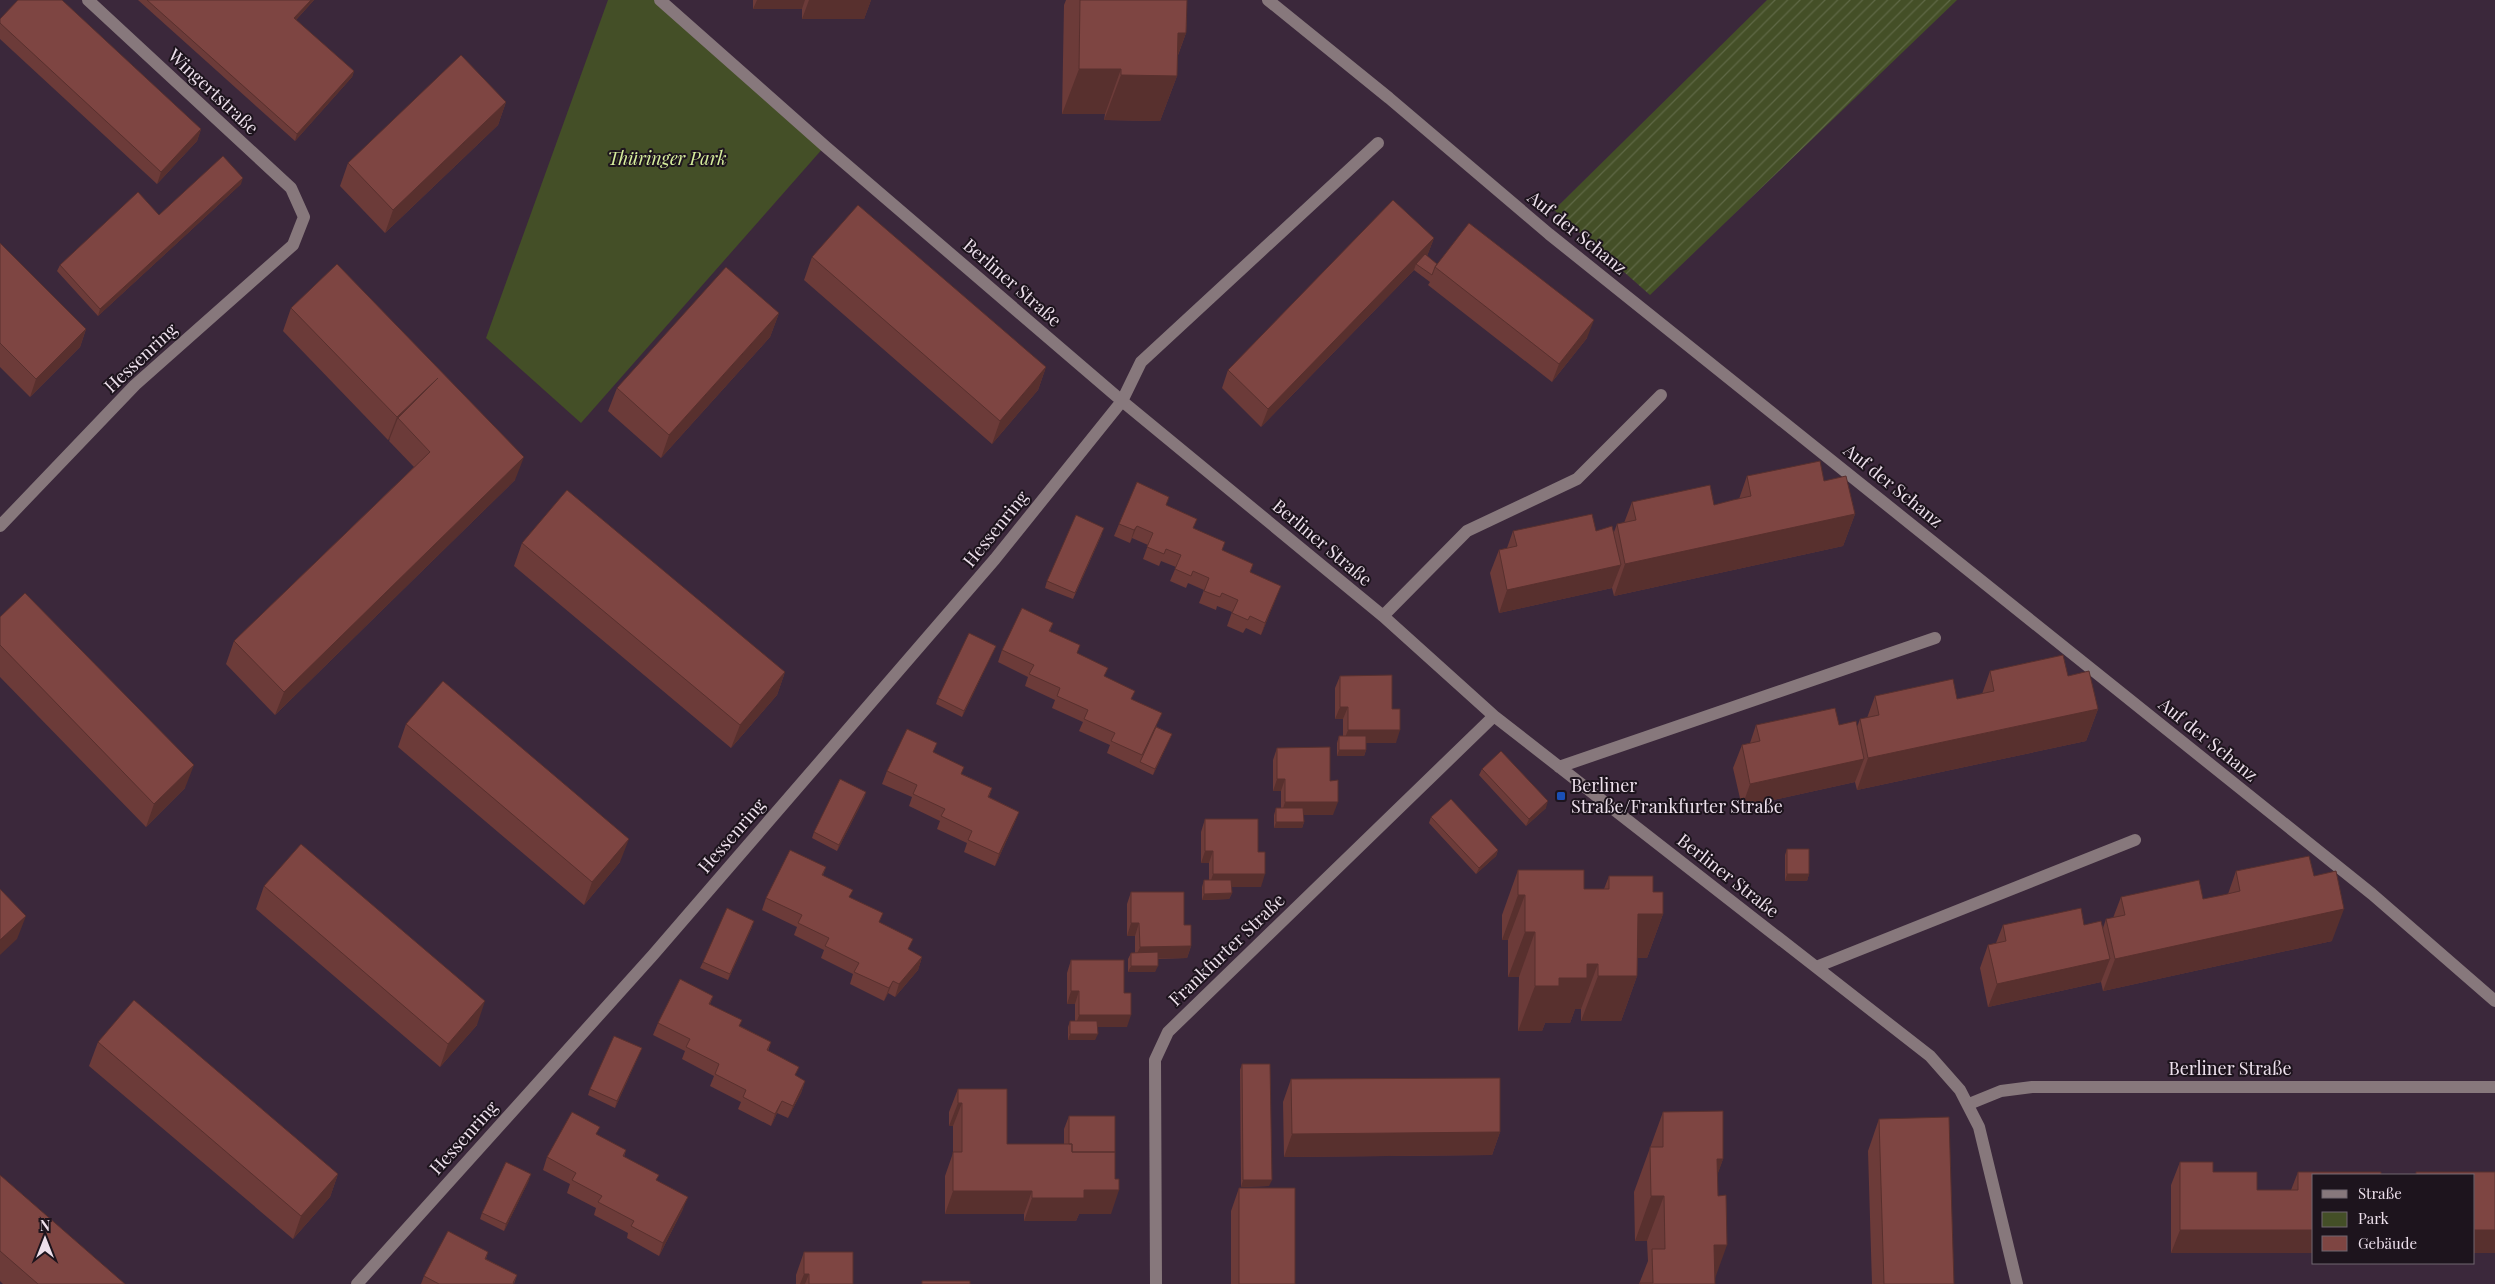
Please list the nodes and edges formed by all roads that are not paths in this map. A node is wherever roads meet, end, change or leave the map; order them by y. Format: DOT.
graph roads {
  1 [pos="88,0"];
  2 [pos="660,0"];
  3 [pos="1268,0"];
  4 [pos="1378,143"];
  5 [pos="304,217"];
  6 [pos="1661,395"];
  7 [pos="1122,401"];
  8 [pos="0,526"];
  9 [pos="1383,616"];
  10 [pos="1935,638"];
  11 [pos="1494,716"];
  12 [pos="1559,767"];
  13 [pos="2136,840"];
  14 [pos="1816,967"];
  15 [pos="2495,1001"];
  16 [pos="2495,1087"];
  17 [pos="1969,1104"];
  18 [pos="358,1284"];
  19 [pos="1156,1284"];
  20 [pos="2017,1284"];
  1 -- 5 [label="street, Wingertstraße"];
  2 -- 7 [label="street, Berliner Straße"];
  3 -- 15 [label="street, Auf der Schanz"];
  4 -- 7 [label="street, Hessenring"];
  5 -- 8 [label="street, Hessenring"];
  6 -- 9 [label="street"];
  7 -- 9 [label="street, Berliner Straße"];
  7 -- 18 [label="street, Hessenring"];
  9 -- 11 [label="street, Berliner Straße"];
  10 -- 12 [label="street"];
  11 -- 12 [label="street, Berliner Straße"];
  11 -- 19 [label="street, Frankfurter Straße"];
  12 -- 14 [label="street, Berliner Straße"];
  13 -- 14 [label="street"];
  14 -- 17 [label="street, Berliner Straße"];
  16 -- 17 [label="street, Berliner Straße"];
  17 -- 20 [label="street, Berliner Straße"];
}
